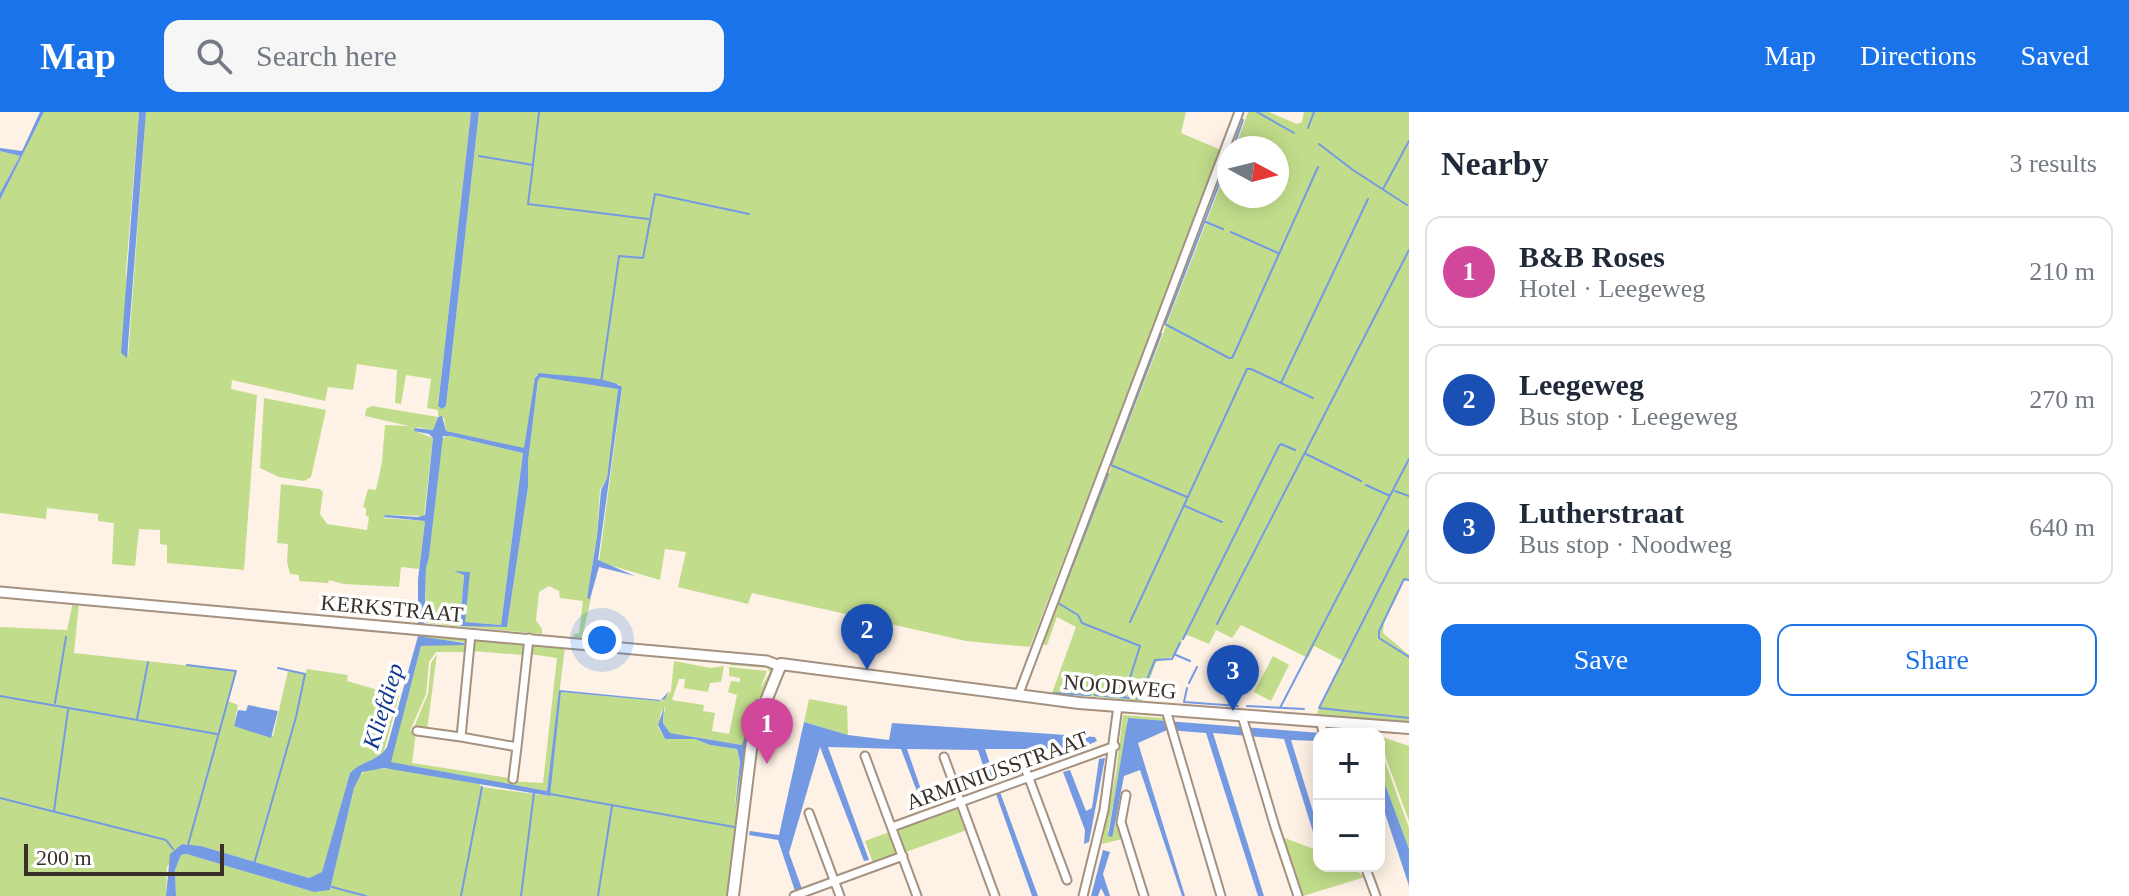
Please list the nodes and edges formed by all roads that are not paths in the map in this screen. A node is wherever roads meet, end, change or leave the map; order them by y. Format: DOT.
graph roads {
  1 [pos="1239,112"];
  2 [pos="0,592"];
  3 [pos="471,634"];
  4 [pos="529,638"];
  5 [pos="780,666"];
  6 [pos="1018,696"];
  7 [pos="1118,706"];
  8 [pos="1166,713"];
  9 [pos="1243,719"];
  10 [pos="1322,728"];
  11 [pos="1385,728"];
  12 [pos="1409,728"];
  13 [pos="417,731"];
  14 [pos="461,737"];
  15 [pos="1115,746"];
  16 [pos="517,747"];
  17 [pos="865,756"];
  18 [pos="944,757"];
  19 [pos="1021,757"];
  20 [pos="1027,776"];
  21 [pos="513,779"];
  22 [pos="1126,795"];
  23 [pos="961,802"];
  24 [pos="809,813"];
  25 [pos="892,827"];
  26 [pos="903,856"];
  27 [pos="1367,872"];
  28 [pos="1067,880"];
  29 [pos="835,881"];
  30 [pos="733,896"];
  31 [pos="794,896"];
  32 [pos="840,896"];
  33 [pos="917,896"];
  34 [pos="995,896"];
  35 [pos="1083,896"];
  36 [pos="1144,896"];
  37 [pos="1221,896"];
  38 [pos="1298,896"];
  39 [pos="1376,896"];
  1 -- 6 [label="street"];
  2 -- 3 [label="street, KERKSTRAAT"];
  3 -- 4 [label="street, KERKSTRAAT"];
  3 -- 14 [label="street"];
  4 -- 5 [label="street, KERKSTRAAT"];
  4 -- 16 [label="street"];
  5 -- 6 [label="main road, NOODWEG"];
  5 -- 30 [label="main road"];
  6 -- 7 [label="main road, NOODWEG"];
  7 -- 8 [label="main road, NOODWEG"];
  7 -- 15 [label="street"];
  8 -- 9 [label="main road, NOODWEG"];
  8 -- 37 [label="street"];
  9 -- 10 [label="main road, NOODWEG"];
  9 -- 38 [label="street"];
  11 -- 12 [label="main road, NOODWEG"];
  13 -- 14 [label="street"];
  14 -- 16 [label="street"];
  15 -- 20 [label="street, ARMINIUSSTRAAT"];
  15 -- 35 [label="street"];
  16 -- 21 [label="street"];
  17 -- 25 [label="street"];
  18 -- 23 [label="street"];
  19 -- 20 [label="street"];
  20 -- 23 [label="street, ARMINIUSSTRAAT"];
  20 -- 28 [label="street"];
  22 -- 36 [label="street"];
  23 -- 25 [label="street, ARMINIUSSTRAAT"];
  23 -- 34 [label="street"];
  24 -- 29 [label="street"];
  25 -- 26 [label="street"];
  26 -- 29 [label="street"];
  26 -- 33 [label="street"];
  27 -- 39 [label="street"];
  29 -- 31 [label="street"];
  29 -- 32 [label="street"];
}
